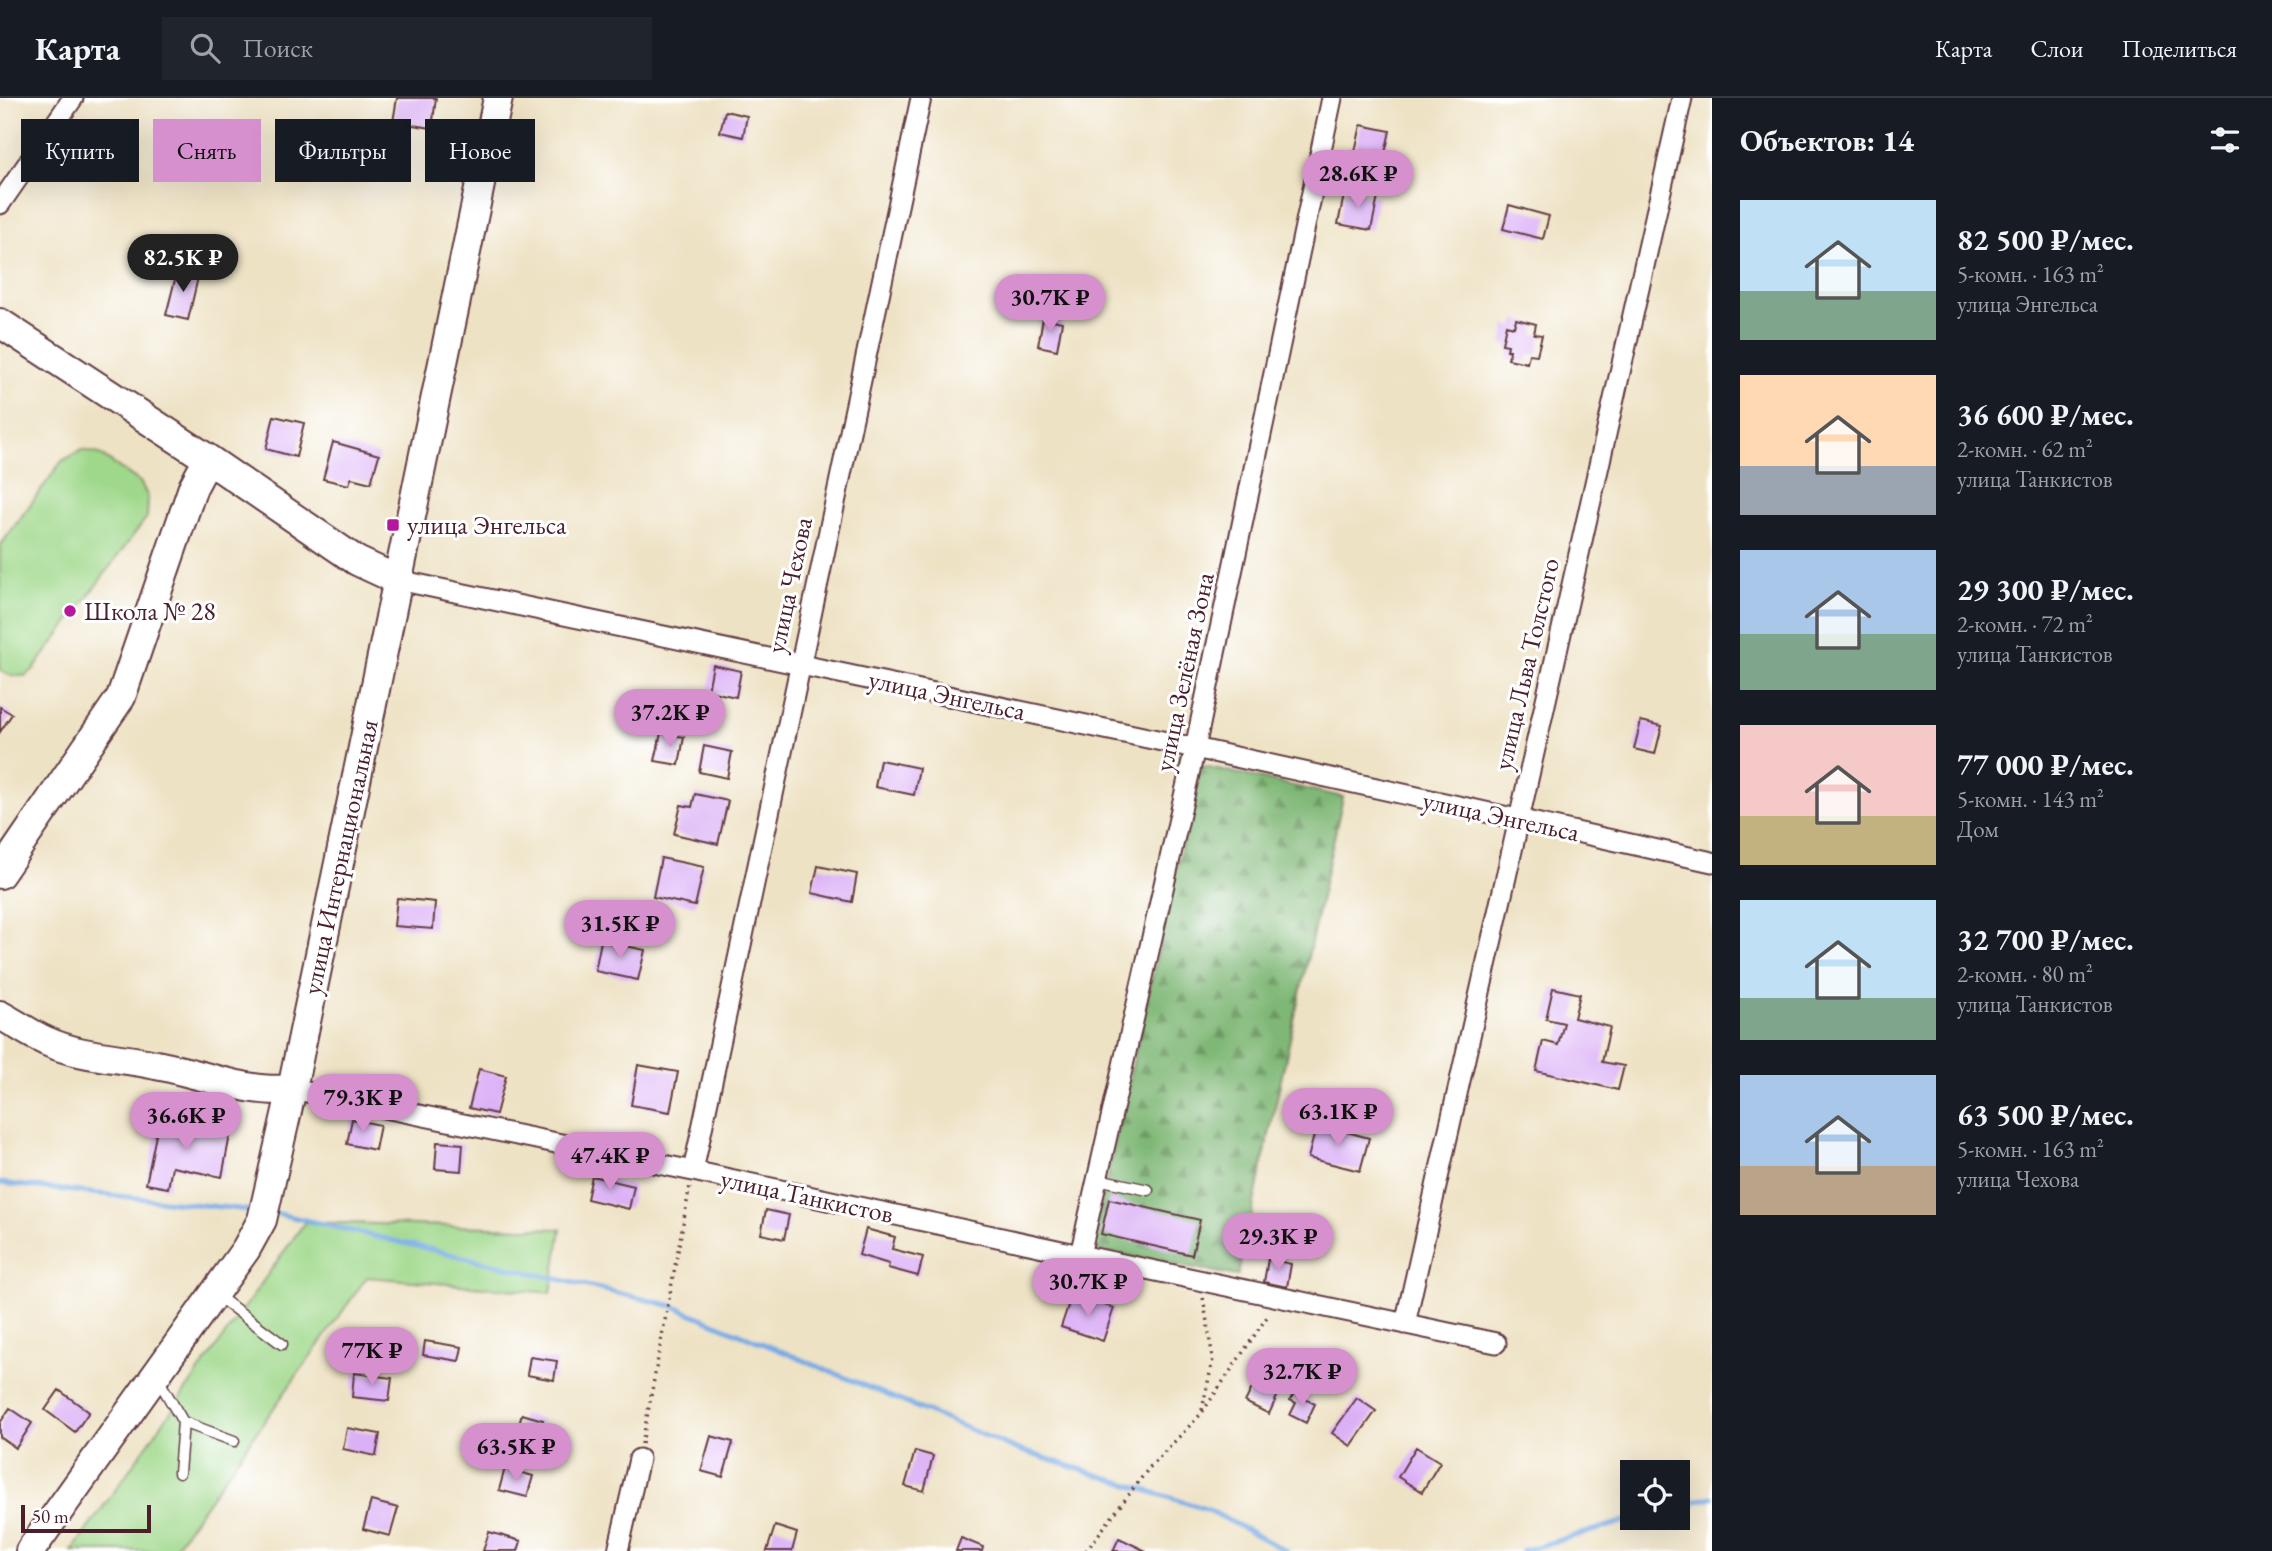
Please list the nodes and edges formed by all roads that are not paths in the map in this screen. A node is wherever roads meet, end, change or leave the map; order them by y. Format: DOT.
graph roads {
  1 [pos="73,98"];
  2 [pos="498,98"];
  3 [pos="921,98"];
  4 [pos="1332,98"];
  5 [pos="1682,98"];
  6 [pos="0,204"];
  7 [pos="0,323"];
  8 [pos="208,459"];
  9 [pos="398,580"];
  10 [pos="799,663"];
  11 [pos="1195,748"];
  12 [pos="1517,820"];
  13 [pos="1712,862"];
  14 [pos="0,874"];
  15 [pos="0,1015"];
  16 [pos="292,1089"];
  17 [pos="693,1171"];
  18 [pos="1098,1179"];
  19 [pos="1148,1190"];
  20 [pos="1080,1255"];
  21 [pos="215,1294"];
  22 [pos="1405,1324"];
  23 [pos="282,1343"];
  24 [pos="1496,1343"];
  25 [pos="156,1376"];
  26 [pos="183,1422"];
  27 [pos="234,1441"];
  28 [pos="639,1459"];
  29 [pos="180,1473"];
  30 [pos="30,1551"];
  31 [pos="618,1551"];
  1 -- 6 [label="street"];
  2 -- 9 [label="main road, улица Интернациональная"];
  3 -- 10 [label="street, улица Чехова"];
  4 -- 11 [label="street, улица Зелёная Зона"];
  5 -- 12 [label="street, улица Льва Толстого"];
  7 -- 8 [label="main road, улица Энгельса"];
  8 -- 9 [label="main road, улица Энгельса"];
  8 -- 14 [label="main road"];
  9 -- 10 [label="street, улица Энгельса"];
  9 -- 16 [label="main road, улица Интернациональная"];
  10 -- 11 [label="street, улица Энгельса"];
  10 -- 17 [label="street, улица Чехова"];
  11 -- 12 [label="street, улица Энгельса"];
  11 -- 18 [label="street, улица Зелёная Зона"];
  12 -- 13 [label="street, улица Энгельса"];
  12 -- 22 [label="street, улица Льва Толстого"];
  15 -- 16 [label="main road, улица Танкистов"];
  16 -- 17 [label="street, улица Танкистов"];
  16 -- 21 [label="main road, улица Интернациональная"];
  17 -- 20 [label="street, улица Танкистов"];
  18 -- 19 [label="lane"];
  18 -- 20 [label="street, улица Зелёная Зона"];
  20 -- 22 [label="street, улица Танкистов"];
  21 -- 23 [label="lane"];
  21 -- 25 [label="main road, улица Интернациональная"];
  22 -- 24 [label="street, улица Танкистов"];
  25 -- 26 [label="lane"];
  25 -- 30 [label="main road, улица Интернациональная"];
  26 -- 27 [label="lane"];
  26 -- 29 [label="lane"];
  28 -- 31 [label="street"];
}
